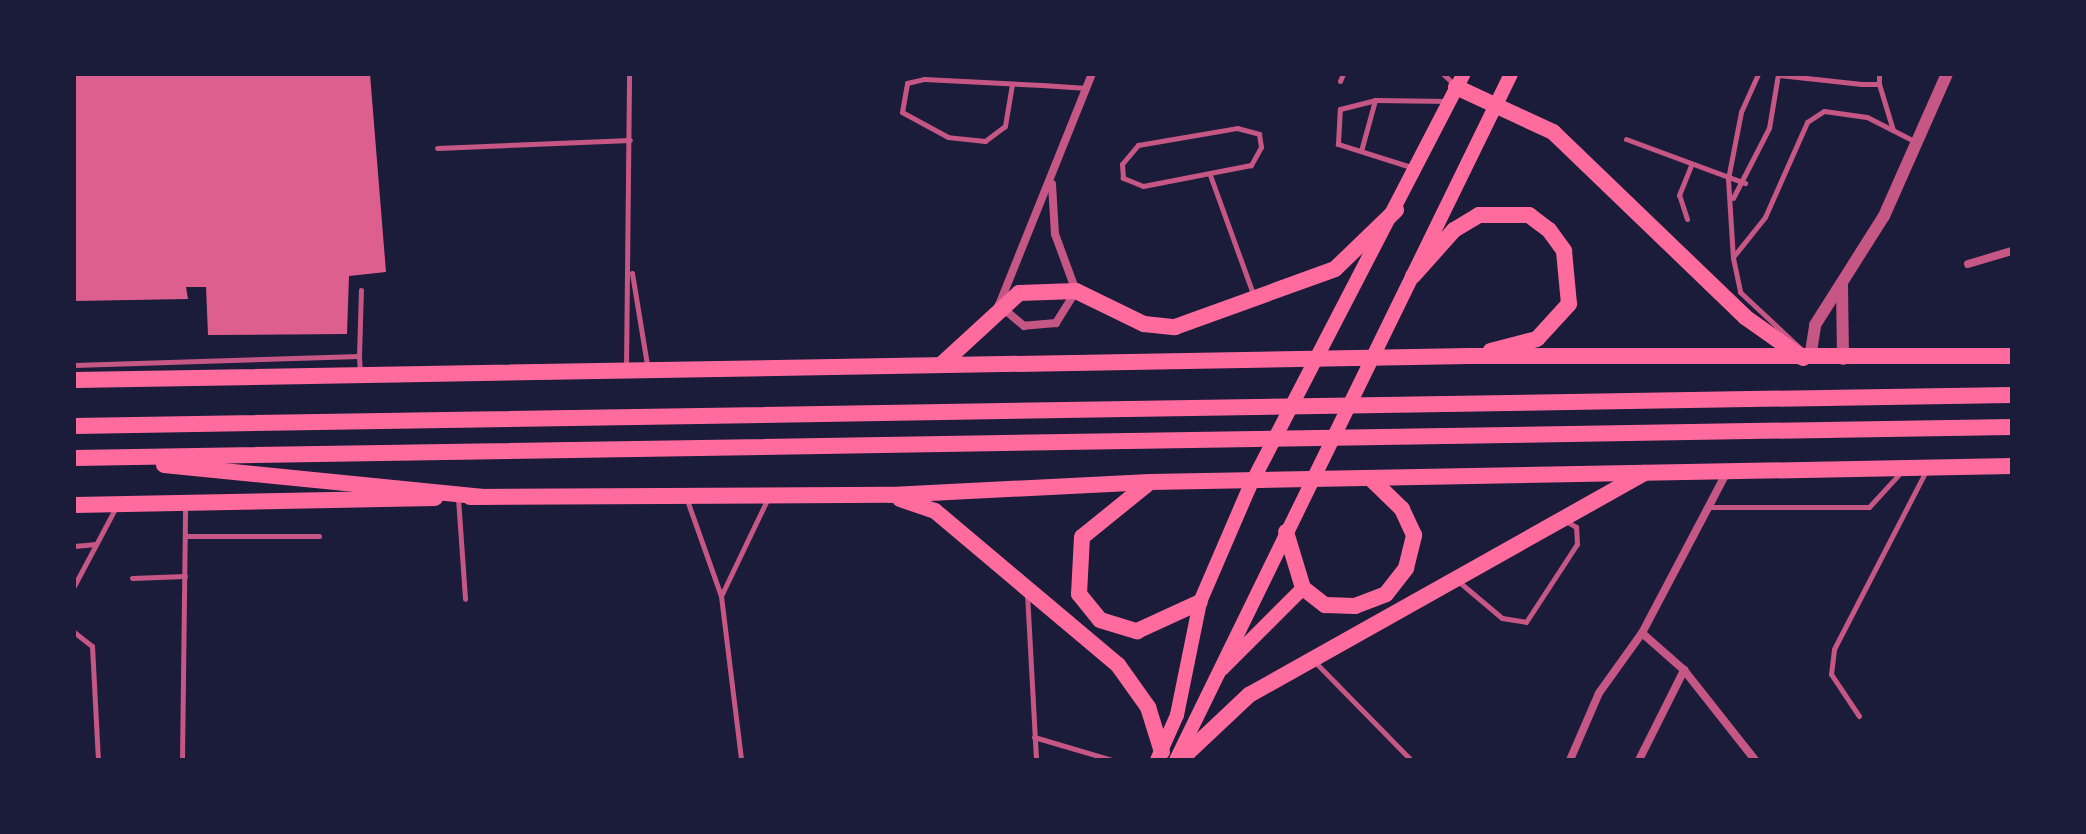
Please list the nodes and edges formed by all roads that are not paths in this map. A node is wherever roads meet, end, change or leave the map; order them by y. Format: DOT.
graph roads {
  1 [pos="629,74"];
  2 [pos="1092,74"];
  3 [pos="1343,74"];
  4 [pos="1443,74"];
  5 [pos="1511,74"];
  6 [pos="1758,74"];
  7 [pos="1778,74"];
  8 [pos="1879,74"];
  9 [pos="1947,74"];
  10 [pos="1340,81"];
  11 [pos="1012,84"];
  12 [pos="1879,84"];
  13 [pos="1457,87"];
  14 [pos="1087,88"];
  15 [pos="1375,100"];
  16 [pos="1497,108"];
  17 [pos="1894,131"];
  18 [pos="1626,139"];
  19 [pos="630,140"];
  20 [pos="1918,143"];
  21 [pos="437,148"];
  22 [pos="1361,151"];
  23 [pos="1691,165"];
  24 [pos="1417,169"];
  25 [pos="1210,175"];
  26 [pos="1728,179"];
  27 [pos="1745,183"];
  28 [pos="1052,184"];
  29 [pos="1733,199"];
  30 [pos="1396,210"];
  31 [pos="1687,219"];
  32 [pos="2012,251"];
  33 [pos="1733,258"];
  34 [pos="1968,264"];
  35 [pos="632,272"];
  36 [pos="1413,276"];
  37 [pos="1842,286"];
  38 [pos="361,290"];
  39 [pos="1076,291"];
  40 [pos="1254,298"];
  41 [pos="999,305"];
  42 [pos="359,356"];
  43 [pos="1470,356"];
  44 [pos="2012,356"];
  45 [pos="1806,358"];
  46 [pos="1843,359"];
  47 [pos="943,363"];
  48 [pos="74,365"];
  49 [pos="648,370"];
  50 [pos="626,371"];
  51 [pos="361,374"];
  52 [pos="74,380"];
  53 [pos="2012,395"];
  54 [pos="74,426"];
  55 [pos="2012,427"];
  56 [pos="80,458"];
  57 [pos="2012,466"];
  58 [pos="1905,467"];
  59 [pos="1928,467"];
  60 [pos="1728,469"];
  61 [pos="1645,473"];
  62 [pos="1371,479"];
  63 [pos="1150,482"];
  64 [pos="891,495"];
  65 [pos="686,496"];
  66 [pos="769,496"];
  67 [pos="458,497"];
  68 [pos="483,497"];
  69 [pos="185,503"];
  70 [pos="118,504"];
  71 [pos="74,505"];
  72 [pos="1708,507"];
  73 [pos="1565,521"];
  74 [pos="1286,532"];
  75 [pos="187,536"];
  76 [pos="319,536"];
  77 [pos="96,544"];
  78 [pos="74,546"];
  79 [pos="185,576"];
  80 [pos="132,578"];
  81 [pos="1457,580"];
  82 [pos="74,586"];
  83 [pos="1027,588"];
  84 [pos="1303,588"];
  85 [pos="721,596"];
  86 [pos="465,599"];
  87 [pos="1200,602"];
  88 [pos="74,632"];
  89 [pos="1642,633"];
  90 [pos="1313,660"];
  91 [pos="1684,670"];
  92 [pos="1213,678"];
  93 [pos="1859,716"];
  94 [pos="1034,737"];
  95 [pos="1169,758"];
  96 [pos="98,760"];
  97 [pos="182,760"];
  98 [pos="741,760"];
  99 [pos="1036,760"];
  100 [pos="1112,760"];
  101 [pos="1411,760"];
  102 [pos="1570,760"];
  103 [pos="1639,760"];
  104 [pos="1755,760"];
  1 -- 19 [label="lane"];
  2 -- 14 [label="street"];
  3 -- 10 [label="lane"];
  4 -- 13 [label="lane"];
  5 -- 16 [label="main road"];
  6 -- 26 [label="lane"];
  7 -- 12 [label="lane"];
  7 -- 27 [label="lane"];
  8 -- 12 [label="lane"];
  9 -- 20 [label="street"];
  11 -- 11 [label="lane"];
  11 -- 14 [label="lane"];
  12 -- 17 [label="lane"];
  13 -- 15 [label="lane"];
  13 -- 16 [label="main road"];
  13 -- 24 [label="main road"];
  14 -- 28 [label="street"];
  15 -- 22 [label="lane"];
  15 -- 22 [label="lane"];
  16 -- 36 [label="main road"];
  16 -- 45 [label="main road"];
  17 -- 20 [label="lane"];
  17 -- 33 [label="lane"];
  18 -- 23 [label="lane"];
  19 -- 21 [label="lane"];
  19 -- 35 [label="lane"];
  20 -- 37 [label="street"];
  22 -- 24 [label="lane"];
  23 -- 26 [label="lane"];
  23 -- 31 [label="lane"];
  24 -- 30 [label="main road"];
  25 -- 25 [label="lane"];
  25 -- 40 [label="lane"];
  26 -- 27 [label="lane"];
  26 -- 29 [label="lane"];
  27 -- 29 [label="lane"];
  28 -- 39 [label="street"];
  28 -- 41 [label="street"];
  29 -- 33 [label="lane"];
  30 -- 40 [label="main road"];
  30 -- 87 [label="main road"];
  32 -- 34 [label="street"];
  33 -- 45 [label="lane"];
  35 -- 49 [label="lane"];
  35 -- 50 [label="lane"];
  36 -- 43 [label="main road"];
  36 -- 74 [label="main road"];
  37 -- 45 [label="street"];
  37 -- 46 [label="street"];
  38 -- 42 [label="lane"];
  39 -- 40 [label="main road"];
  39 -- 41 [label="main road"];
  39 -- 41 [label="street"];
  41 -- 47 [label="main road"];
  42 -- 48 [label="lane"];
  42 -- 51 [label="lane"];
  43 -- 45 [label="main road"];
  43 -- 47 [label="main road"];
  44 -- 46 [label="main road"];
  45 -- 46 [label="main road"];
  47 -- 49 [label="main road"];
  49 -- 50 [label="main road"];
  50 -- 51 [label="main road"];
  51 -- 52 [label="main road"];
  53 -- 54 [label="main road"];
  55 -- 56 [label="main road"];
  56 -- 68 [label="main road"];
  57 -- 59 [label="main road"];
  58 -- 59 [label="main road"];
  58 -- 60 [label="main road"];
  58 -- 72 [label="lane"];
  59 -- 93 [label="lane"];
  60 -- 61 [label="main road"];
  60 -- 72 [label="street"];
  61 -- 62 [label="main road"];
  61 -- 73 [label="main road"];
  62 -- 63 [label="main road"];
  62 -- 84 [label="main road"];
  63 -- 64 [label="main road"];
  63 -- 87 [label="main road"];
  64 -- 66 [label="main road"];
  64 -- 83 [label="main road"];
  65 -- 66 [label="main road"];
  65 -- 68 [label="main road"];
  65 -- 85 [label="lane"];
  66 -- 85 [label="lane"];
  67 -- 68 [label="main road"];
  67 -- 69 [label="main road"];
  67 -- 86 [label="lane"];
  69 -- 70 [label="main road"];
  69 -- 75 [label="lane"];
  70 -- 71 [label="main road"];
  70 -- 77 [label="lane"];
  72 -- 89 [label="street"];
  73 -- 81 [label="main road"];
  73 -- 81 [label="lane"];
  74 -- 84 [label="main road"];
  74 -- 92 [label="main road"];
  75 -- 76 [label="lane"];
  75 -- 79 [label="lane"];
  77 -- 78 [label="lane"];
  77 -- 82 [label="lane"];
  79 -- 80 [label="lane"];
  79 -- 97 [label="lane"];
  81 -- 90 [label="main road"];
  83 -- 94 [label="lane"];
  83 -- 95 [label="main road"];
  84 -- 92 [label="main road"];
  85 -- 98 [label="lane"];
  87 -- 95 [label="main road"];
  88 -- 96 [label="lane"];
  89 -- 91 [label="street"];
  89 -- 102 [label="street"];
  90 -- 95 [label="main road"];
  90 -- 101 [label="lane"];
  91 -- 103 [label="street"];
  91 -- 104 [label="street"];
  92 -- 95 [label="main road"];
  94 -- 99 [label="lane"];
  94 -- 100 [label="lane"];
}
